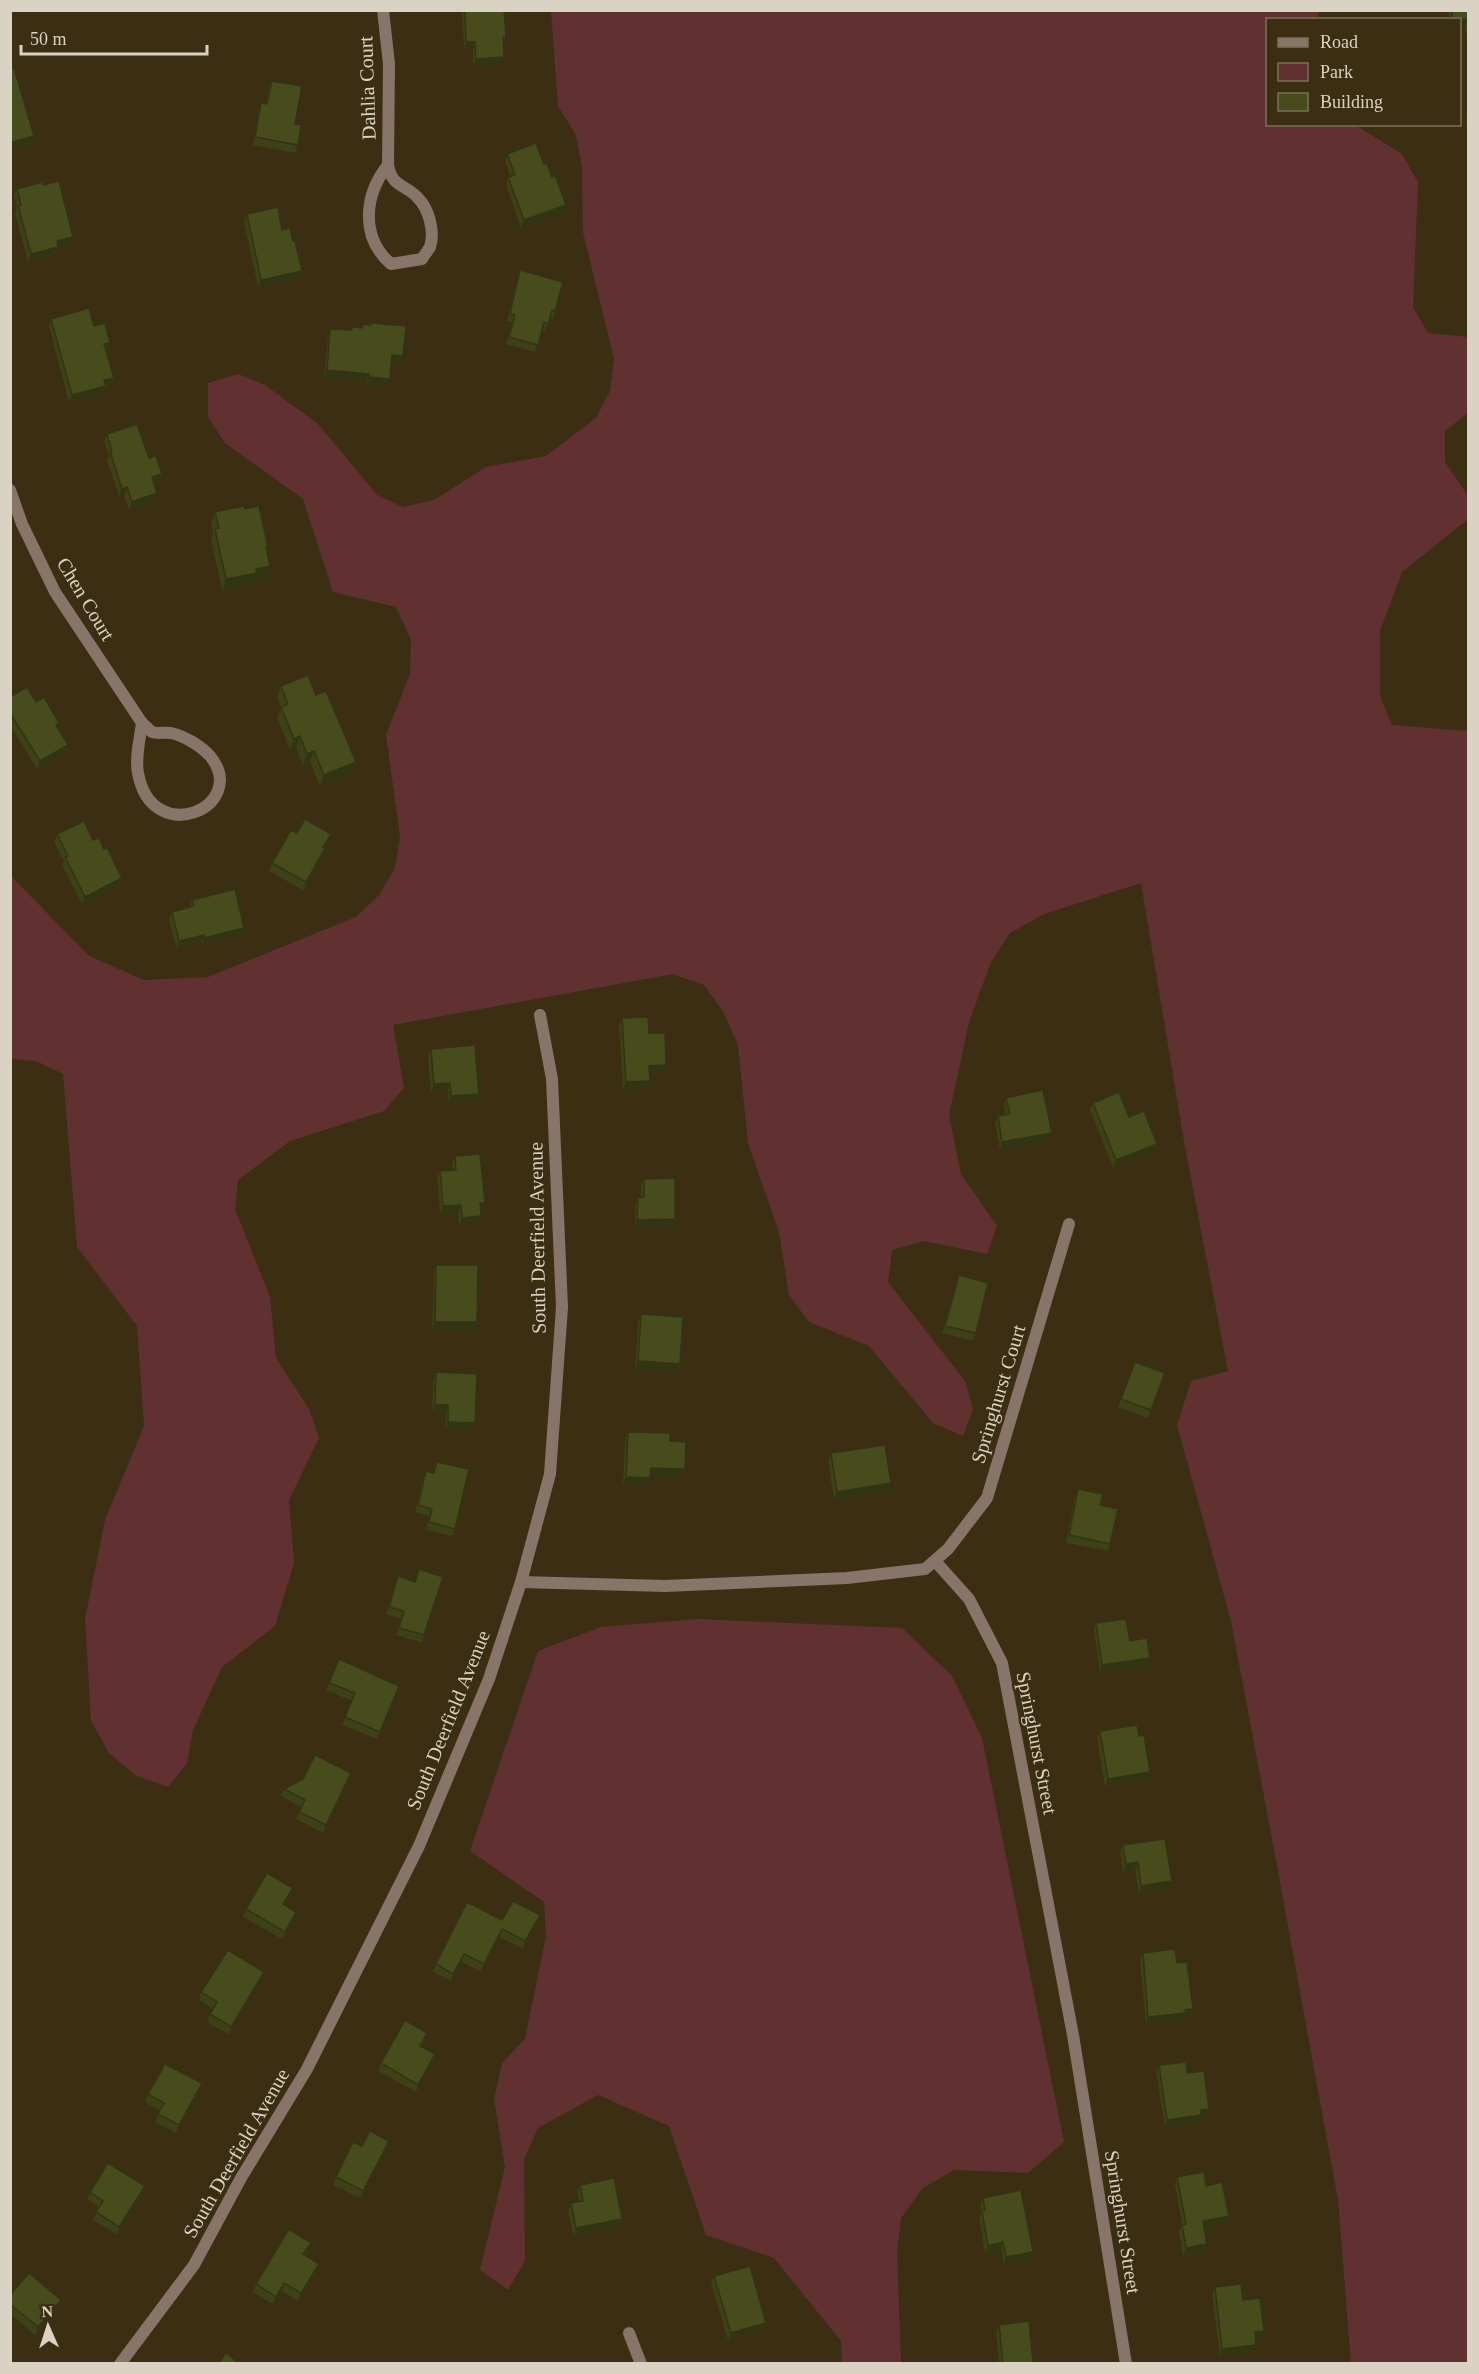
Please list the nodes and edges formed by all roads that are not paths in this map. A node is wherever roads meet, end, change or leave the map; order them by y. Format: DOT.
graph roads {
  1 [pos="383,10"];
  2 [pos="388,165"];
  3 [pos="10,490"];
  4 [pos="142,723"];
  5 [pos="540,1016"];
  6 [pos="1069,1224"];
  7 [pos="935,1561"];
  8 [pos="521,1582"];
  9 [pos="629,2333"];
  10 [pos="120,2364"];
  11 [pos="641,2364"];
  12 [pos="1126,2364"];
  1 -- 2 [label="street, Dahlia Court"];
  2 -- 2 [label="street, Dahlia Court"];
  3 -- 4 [label="street, Chen Court"];
  4 -- 4 [label="street"];
  5 -- 8 [label="street, South Deerfield Avenue"];
  6 -- 7 [label="street, Springhurst Court"];
  7 -- 8 [label="street"];
  7 -- 12 [label="street, Springhurst Street"];
  8 -- 10 [label="street, South Deerfield Avenue"];
  9 -- 11 [label="street"];
}
